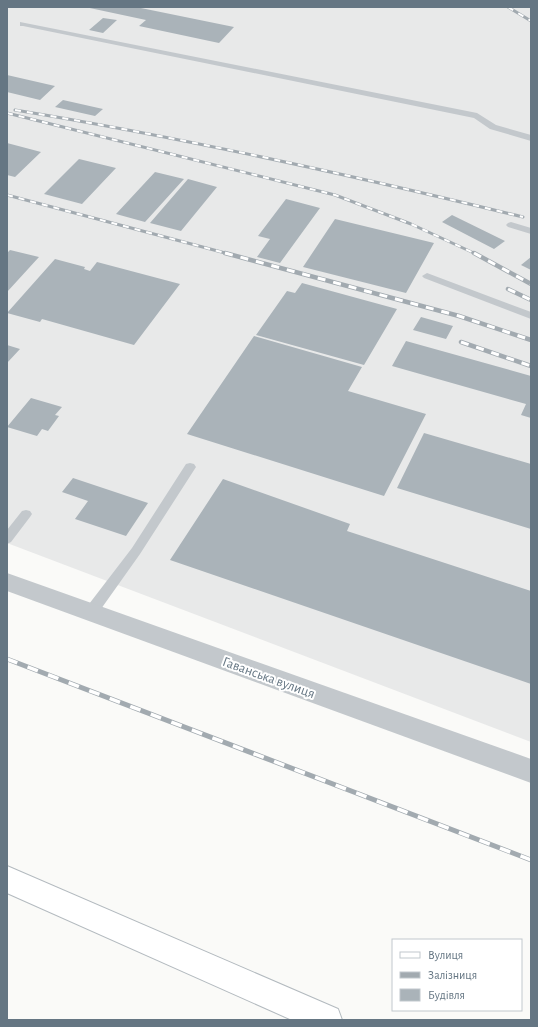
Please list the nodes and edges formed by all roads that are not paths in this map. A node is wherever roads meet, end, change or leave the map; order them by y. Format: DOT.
graph roads {
  1 [pos="23,24"];
  2 [pos="531,138"];
  3 [pos="511,226"];
  4 [pos="531,231"];
  5 [pos="428,276"];
  6 [pos="531,316"];
  7 [pos="190,467"];
  8 [pos="26,514"];
  9 [pos="7,539"];
  10 [pos="7,582"];
  11 [pos="91,612"];
  12 [pos="531,771"];
  13 [pos="7,879"];
  14 [pos="326,1020"];
  1 -- 2 [label="lane"];
  3 -- 4 [label="lane"];
  5 -- 6 [label="lane"];
  7 -- 11 [label="lane"];
  8 -- 9 [label="lane"];
  10 -- 11 [label="street, Гаванська вулиця"];
  11 -- 12 [label="street, Гаванська вулиця"];
  13 -- 14 [label="main road"];
}
